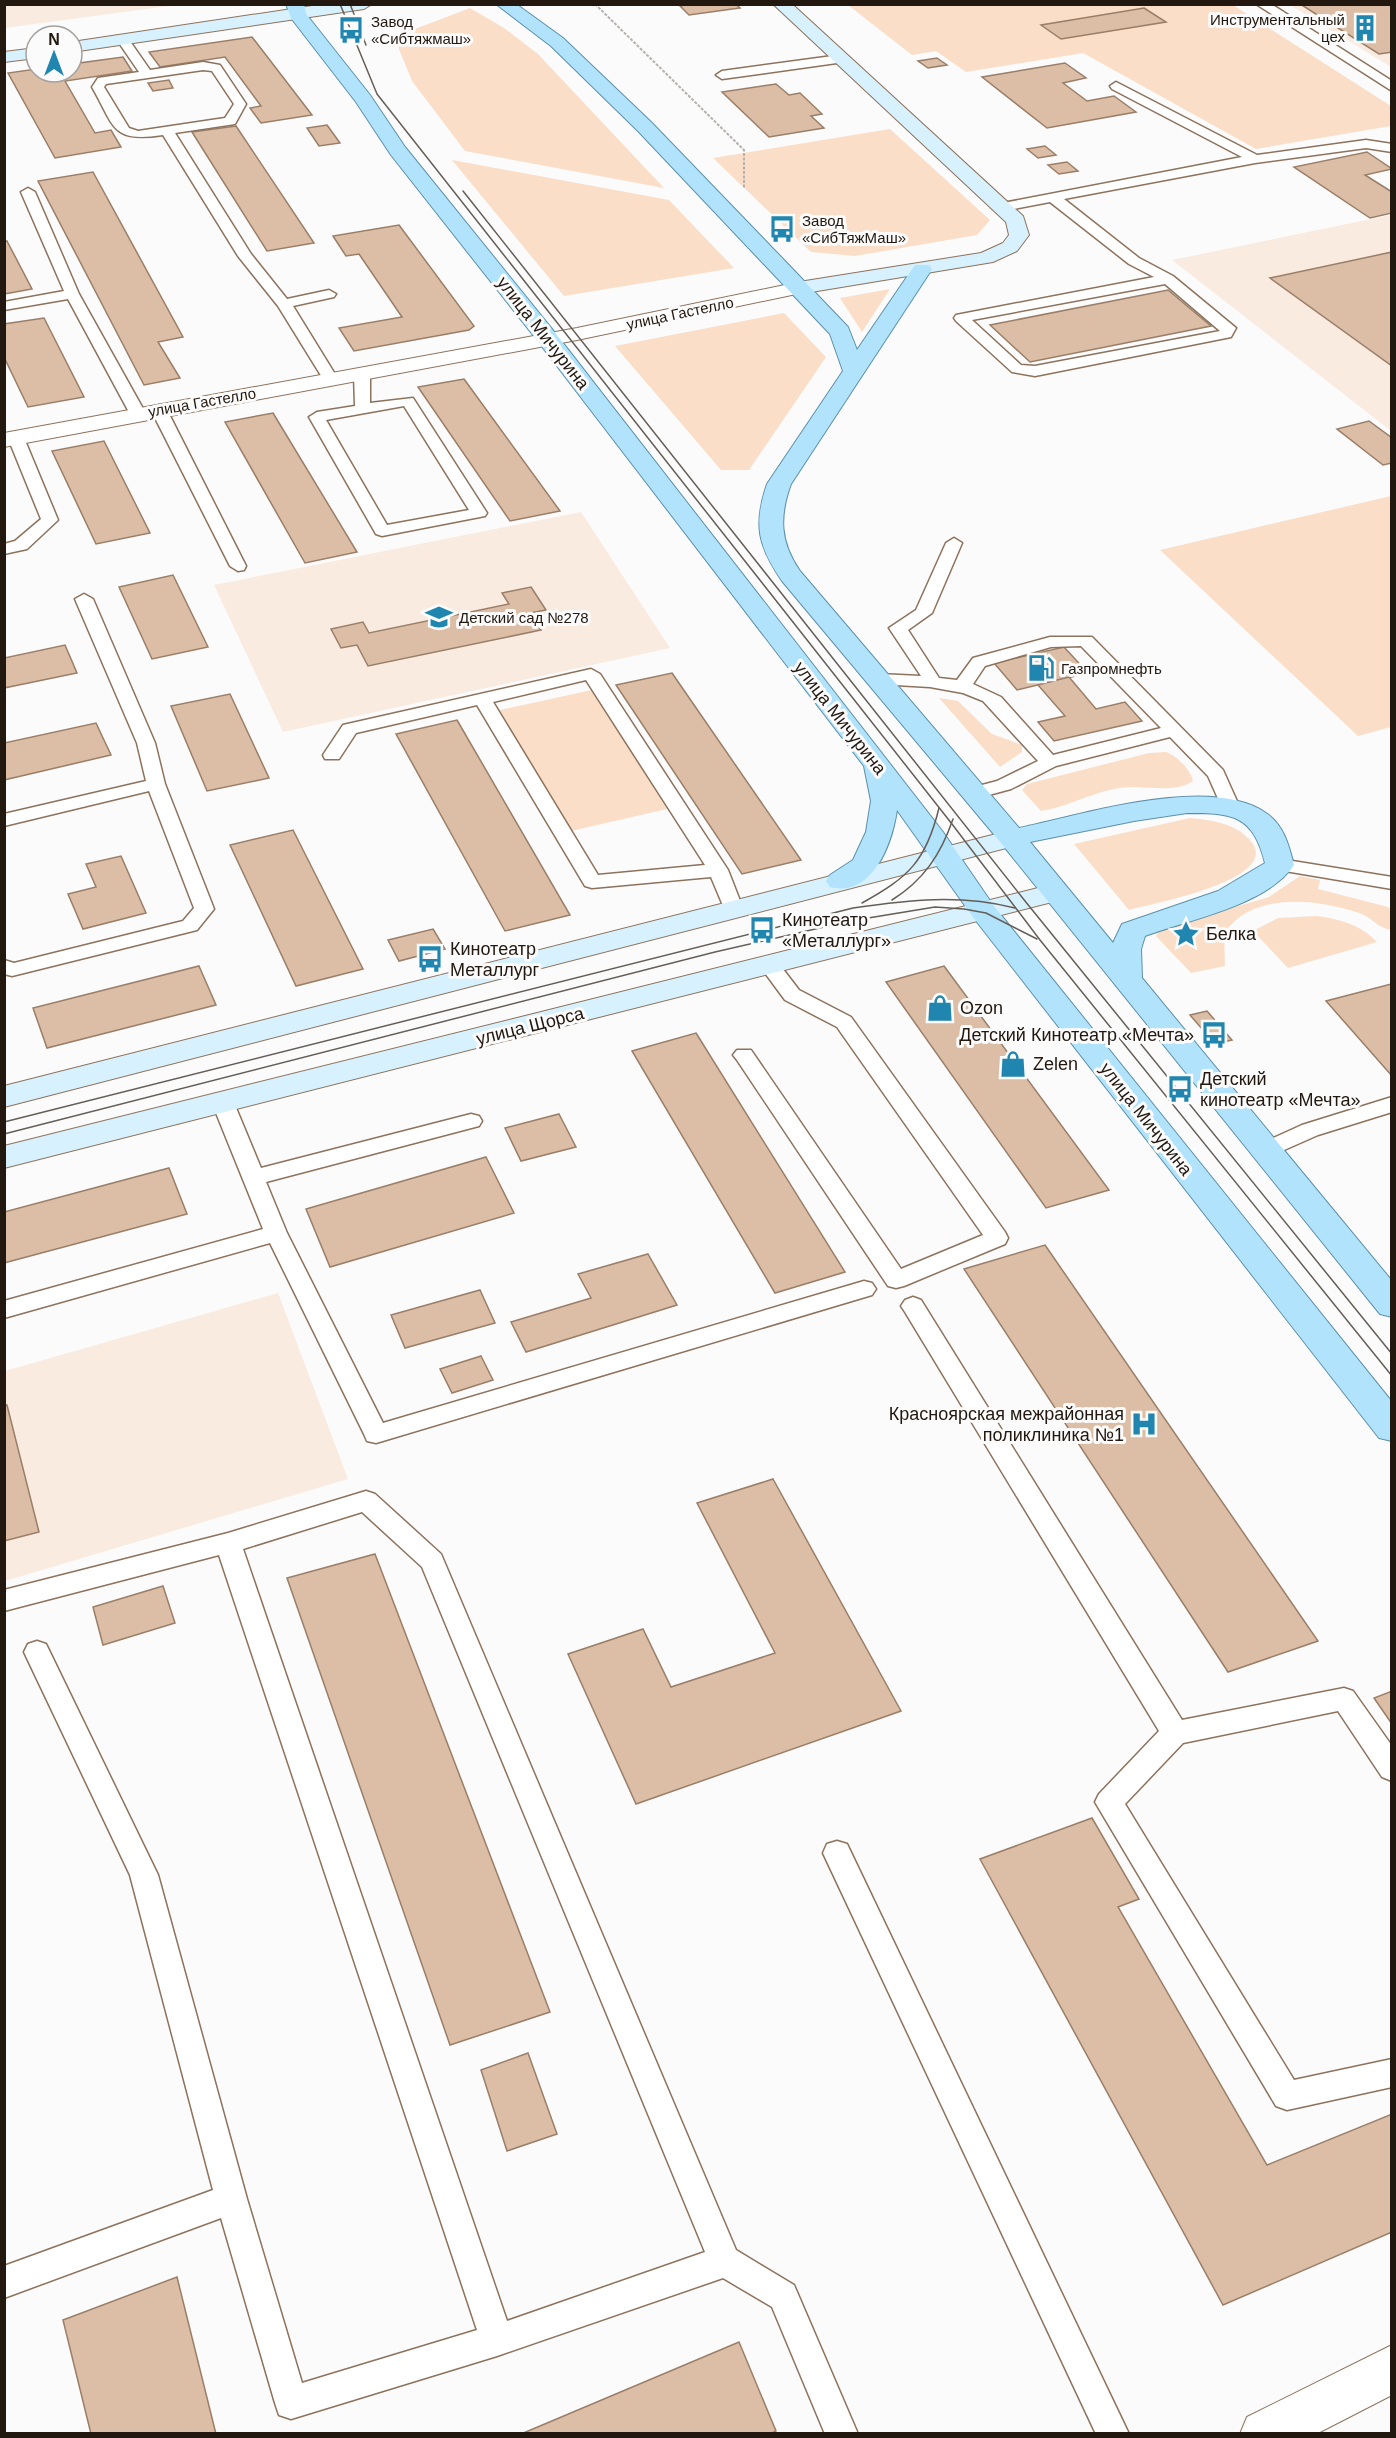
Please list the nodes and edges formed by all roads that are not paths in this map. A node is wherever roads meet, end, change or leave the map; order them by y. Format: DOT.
graph roads {
  1 [pos="364,4"];
  2 [pos="781,4"];
  3 [pos="1262,4"];
  4 [pos="296,9"];
  5 [pos="510,9"];
  6 [pos="123,40"];
  7 [pos="84,45"];
  8 [pos="24,54"];
  9 [pos="4,57"];
  10 [pos="840,59"];
  11 [pos="147,74"];
  12 [pos="722,75"];
  13 [pos="1116,86"];
  14 [pos="1392,87"];
  15 [pos="167,131"];
  16 [pos="1392,148"];
  17 [pos="1255,159"];
  18 [pos="28,192"];
  19 [pos="1056,199"];
  20 [pos="1004,207"];
  21 [pos="922,269"];
  22 [pos="1168,279"];
  23 [pos="799,288"];
  24 [pos="72,294"];
  25 [pos="329,294"];
  26 [pos="284,304"];
  27 [pos="4,306"];
  28 [pos="548,339"];
  29 [pos="854,371"];
  30 [pos="362,374"];
  31 [pos="330,380"];
  32 [pos="363,409"];
  33 [pos="148,412"];
  34 [pos="10,439"];
  35 [pos="954,543"];
  36 [pos="4,549"];
  37 [pos="238,566"];
  38 [pos="84,599"];
  39 [pos="878,680"];
  40 [pos="934,683"];
  41 [pos="962,688"];
  42 [pos="482,699"];
  43 [pos="1173,731"];
  44 [pos="332,755"];
  45 [pos="1049,762"];
  46 [pos="875,764"];
  47 [pos="156,784"];
  48 [pos="974,793"];
  49 [pos="1231,808"];
  50 [pos="4,820"];
  51 [pos="1012,838"];
  52 [pos="944,854"];
  53 [pos="1280,865"];
  54 [pos="718,870"];
  55 [pos="840,881"];
  56 [pos="1392,883"];
  57 [pos="1054,893"];
  58 [pos="734,911"];
  59 [pos="983,911"];
  60 [pos="769,965"];
  61 [pos="4,966"];
  62 [pos="1127,979"];
  63 [pos="744,1056"];
  64 [pos="4,1097"];
  65 [pos="223,1103"];
  66 [pos="1392,1104"];
  67 [pos="471,1121"];
  68 [pos="1266,1150"];
  69 [pos="4,1157"];
  70 [pos="253,1178"];
  71 [pos="276,1233"];
  72 [pos="864,1289"];
  73 [pos="1392,1305"];
  74 [pos="913,1306"];
  75 [pos="4,1310"];
  76 [pos="1392,1428"];
  77 [pos="228,1543"];
  78 [pos="4,1601"];
  79 [pos="37,1652"];
  80 [pos="1175,1733"];
  81 [pos="1392,1769"];
  82 [pos="837,1853"];
  83 [pos="1392,2073"];
  84 [pos="231,2199"];
  85 [pos="725,2261"];
  86 [pos="4,2282"];
  87 [pos="497,2340"];
  88 [pos="1392,2369"];
  89 [pos="842,2433"];
  90 [pos="1113,2433"];
  91 [pos="1264,2433"];
  1 -- 4 [label="main road"];
  2 -- 10 [label="main road, улица Гастелло"];
  3 -- 14 [label="lane"];
  4 -- 6 [label="main road"];
  4 -- 28 [label="main road, улица Мичурина"];
  5 -- 23 [label="main road"];
  6 -- 7 [label="main road"];
  6 -- 11 [label="lane"];
  8 -- 9 [label="main road"];
  10 -- 12 [label="lane"];
  10 -- 20 [label="main road, улица Гастелло"];
  11 -- 15 [label="lane"];
  11 -- 15 [label="lane"];
  13 -- 17 [label="lane"];
  15 -- 26 [label="lane"];
  16 -- 17 [label="lane"];
  17 -- 19 [label="lane"];
  18 -- 24 [label="lane"];
  19 -- 20 [label="lane"];
  19 -- 22 [label="lane"];
  20 -- 21 [label="main road, улица Гастелло"];
  21 -- 23 [label="main road, улица Гастелло"];
  21 -- 29 [label="main road"];
  22 -- 22 [label="lane"];
  23 -- 28 [label="street, улица Гастелло"];
  23 -- 29 [label="main road"];
  24 -- 27 [label="lane"];
  24 -- 33 [label="lane"];
  25 -- 26 [label="lane"];
  26 -- 31 [label="lane"];
  28 -- 30 [label="street, улица Гастелло"];
  28 -- 46 [label="main road, улица Мичурина"];
  29 -- 39 [label="main road"];
  30 -- 31 [label="street, улица Гастелло"];
  30 -- 32 [label="lane"];
  31 -- 33 [label="street, улица Гастелло"];
  32 -- 32 [label="lane"];
  33 -- 34 [label="street, улица Гастелло"];
  33 -- 37 [label="lane"];
  34 -- 36 [label="lane"];
  35 -- 40 [label="lane"];
  38 -- 47 [label="lane"];
  39 -- 40 [label="lane"];
  39 -- 48 [label="main road"];
  40 -- 41 [label="lane"];
  41 -- 43 [label="lane"];
  41 -- 45 [label="lane"];
  42 -- 44 [label="lane"];
  42 -- 54 [label="lane"];
  42 -- 54 [label="lane"];
  43 -- 45 [label="lane"];
  43 -- 49 [label="lane"];
  45 -- 48 [label="lane"];
  46 -- 52 [label="main road, улица Мичурина"];
  46 -- 55 [label="main road"];
  47 -- 50 [label="lane"];
  47 -- 61 [label="lane"];
  48 -- 51 [label="main road"];
  49 -- 51 [label="main road"];
  49 -- 53 [label="main road"];
  51 -- 52 [label="main road"];
  51 -- 57 [label="main road"];
  52 -- 55 [label="main road"];
  52 -- 59 [label="main road, улица Мичурина"];
  53 -- 56 [label="lane"];
  53 -- 62 [label="main road"];
  54 -- 58 [label="lane"];
  55 -- 58 [label="main road"];
  57 -- 59 [label="main road, улица Щорса"];
  57 -- 62 [label="main road"];
  58 -- 64 [label="main road"];
  59 -- 60 [label="main road, улица Щорса"];
  59 -- 76 [label="main road, улица Мичурина"];
  60 -- 63 [label="lane"];
  60 -- 65 [label="main road, улица Щорса"];
  62 -- 68 [label="main road"];
  65 -- 69 [label="main road, улица Щорса"];
  65 -- 70 [label="lane"];
  66 -- 68 [label="lane"];
  67 -- 70 [label="lane"];
  68 -- 73 [label="main road"];
  70 -- 71 [label="lane"];
  71 -- 72 [label="lane"];
  71 -- 75 [label="lane"];
  74 -- 80 [label="lane"];
  77 -- 78 [label="lane"];
  77 -- 85 [label="lane"];
  77 -- 87 [label="lane"];
  79 -- 84 [label="lane"];
  80 -- 81 [label="lane"];
  80 -- 83 [label="lane"];
  82 -- 90 [label="lane"];
  84 -- 86 [label="lane"];
  84 -- 87 [label="lane"];
  85 -- 87 [label="lane"];
  85 -- 89 [label="lane"];
  88 -- 91 [label="street"];
}
